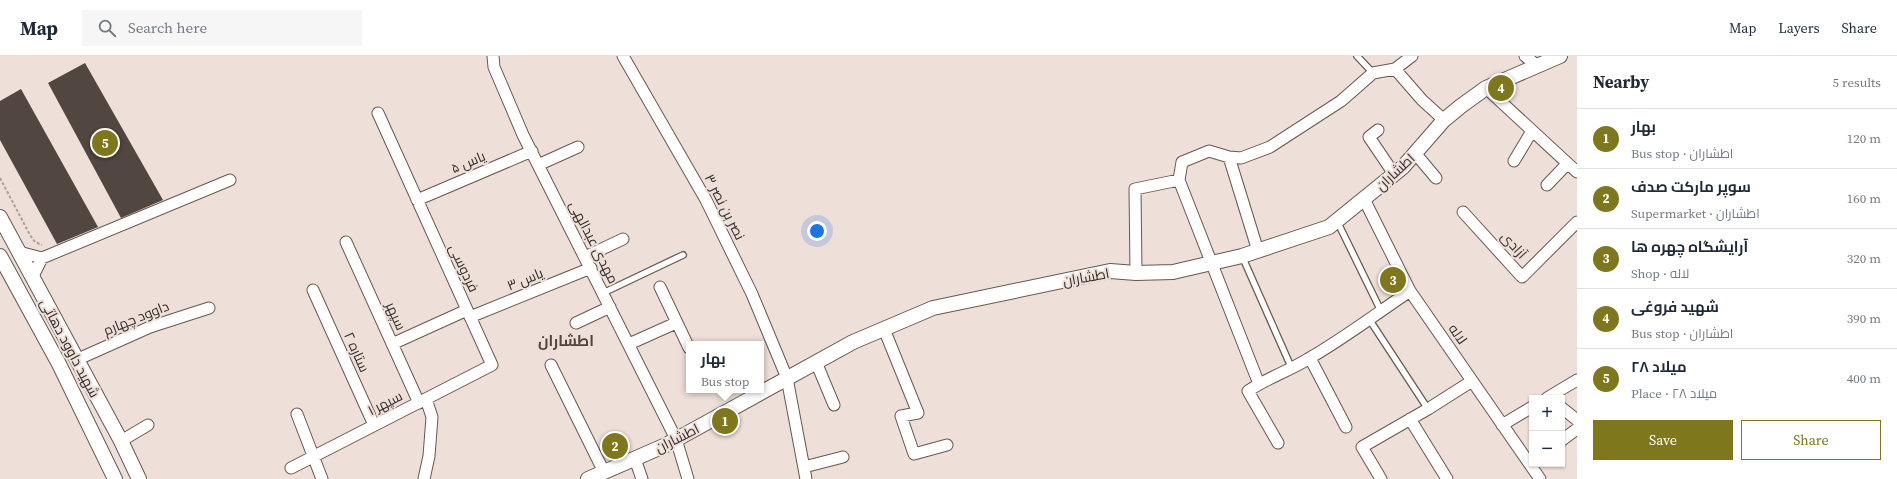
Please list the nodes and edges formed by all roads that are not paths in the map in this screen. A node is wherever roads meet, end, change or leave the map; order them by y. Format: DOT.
graph roads {
  1 [pos="493,56"];
  2 [pos="623,56"];
  3 [pos="1357,56"];
  4 [pos="1412,56"];
  5 [pos="1526,56"];
  6 [pos="1560,56"];
  7 [pos="1538,66"];
  8 [pos="1395,69"];
  9 [pos="1373,72"];
  10 [pos="1486,88"];
  11 [pos="378,114"];
  12 [pos="1444,120"];
  13 [pos="1378,130"];
  14 [pos="1532,131"];
  15 [pos="578,147"];
  16 [pos="532,152"];
  17 [pos="1415,153"];
  18 [pos="1229,157"];
  19 [pos="1514,161"];
  20 [pos="1567,164"];
  21 [pos="538,165"];
  22 [pos="1577,172"];
  23 [pos="1394,174"];
  24 [pos="1436,178"];
  25 [pos="230,180"];
  26 [pos="1179,180"];
  27 [pos="1547,185"];
  28 [pos="1364,199"];
  29 [pos="417,200"];
  30 [pos="1463,212"];
  31 [pos="0,217"];
  32 [pos="1337,221"];
  33 [pos="1577,222"];
  34 [pos="623,239"];
  35 [pos="346,242"];
  36 [pos="1258,251"];
  37 [pos="19,252"];
  38 [pos="683,255"];
  39 [pos="0,256"];
  40 [pos="1242,256"];
  41 [pos="585,257"];
  42 [pos="42,258"];
  43 [pos="1212,263"];
  44 [pos="590,268"];
  45 [pos="1136,273"];
  46 [pos="32,278"];
  47 [pos="660,287"];
  48 [pos="313,290"];
  49 [pos="1410,292"];
  50 [pos="603,293"];
  51 [pos="610,307"];
  52 [pos="209,308"];
  53 [pos="1381,311"];
  54 [pos="468,313"];
  55 [pos="1369,319"];
  56 [pos="576,323"];
  57 [pos="676,323"];
  58 [pos="884,329"];
  59 [pos="686,342"];
  60 [pos="392,344"];
  61 [pos="629,344"];
  62 [pos="1310,358"];
  63 [pos="76,360"];
  64 [pos="816,362"];
  65 [pos="492,365"];
  66 [pos="550,365"];
  67 [pos="1292,369"];
  68 [pos="787,378"];
  69 [pos="1577,380"];
  70 [pos="1472,381"];
  71 [pos="1259,384"];
  72 [pos="764,391"];
  73 [pos="760,393"];
  74 [pos="1554,395"];
  75 [pos="422,401"];
  76 [pos="834,405"];
  77 [pos="1428,409"];
  78 [pos="1529,409"];
  79 [pos="1565,410"];
  80 [pos="297,414"];
  81 [pos="1410,419"];
  82 [pos="1577,420"];
  83 [pos="148,425"];
  84 [pos="374,425"];
  85 [pos="1502,425"];
  86 [pos="1346,427"];
  87 [pos="1577,430"];
  88 [pos="1565,438"];
  89 [pos="676,439"];
  90 [pos="121,441"];
  91 [pos="1278,443"];
  92 [pos="947,445"];
  93 [pos="313,456"];
  94 [pos="843,457"];
  95 [pos="635,459"];
  96 [pos="1529,460"];
  97 [pos="804,467"];
  98 [pos="1533,467"];
  99 [pos="291,468"];
  100 [pos="604,472"];
  101 [pos="115,479"];
  102 [pos="139,479"];
  103 [pos="322,479"];
  104 [pos="424,479"];
  105 [pos="588,479"];
  106 [pos="642,479"];
  107 [pos="688,479"];
  108 [pos="806,479"];
  109 [pos="1381,479"];
  110 [pos="1447,479"];
  111 [pos="1540,479"];
  1 -- 16 [label="street, مهدی عبدالهی"];
  2 -- 68 [label="street, نصر بن نصر ۳"];
  3 -- 9 [label="lane"];
  4 -- 8 [label="street"];
  5 -- 7 [label="street"];
  6 -- 7 [label="street, اطشاران"];
  7 -- 10 [label="street, اطشاران"];
  8 -- 9 [label="street"];
  8 -- 12 [label="street"];
  9 -- 18 [label="street"];
  10 -- 12 [label="street, اطشاران"];
  10 -- 14 [label="street"];
  11 -- 29 [label="street, فردوسی"];
  12 -- 17 [label="street, اطشاران"];
  13 -- 23 [label="street"];
  14 -- 19 [label="street"];
  14 -- 20 [label="street"];
  15 -- 21 [label="street"];
  16 -- 21 [label="street, مهدی عبدالهی"];
  16 -- 29 [label="street, یاس ۵"];
  17 -- 23 [label="street, اطشاران"];
  17 -- 24 [label="street"];
  18 -- 26 [label="street"];
  18 -- 36 [label="street"];
  20 -- 22 [label="street"];
  20 -- 27 [label="street"];
  21 -- 41 [label="street, مهدی عبدالهی"];
  23 -- 28 [label="street, اطشاران"];
  25 -- 42 [label="street"];
  26 -- 43 [label="street"];
  26 -- 45 [label="street"];
  28 -- 32 [label="street, اطشاران"];
  28 -- 49 [label="street, لاله"];
  29 -- 54 [label="street, فردوسی"];
  30 -- 33 [label="street, آزادی"];
  31 -- 37 [label="street, شهید داوود دهاتی"];
  32 -- 36 [label="street, اطشاران"];
  32 -- 53 [label="lane"];
  34 -- 41 [label="street"];
  35 -- 60 [label="street, سپهر"];
  36 -- 40 [label="street, اطشاران"];
  37 -- 42 [label="street"];
  37 -- 46 [label="street, شهید داوود دهاتی"];
  38 -- 50 [label="lane"];
  39 -- 101 [label="street, شهید داوود دهاتی"];
  40 -- 43 [label="street, اطشاران"];
  40 -- 67 [label="lane"];
  41 -- 44 [label="street, مهدی عبدالهی"];
  42 -- 46 [label="street"];
  43 -- 45 [label="street, اطشاران"];
  43 -- 71 [label="street"];
  44 -- 50 [label="street, مهدی عبدالهی"];
  44 -- 54 [label="street, یاس ۳"];
  45 -- 58 [label="street, اطشاران"];
  46 -- 63 [label="street, شهید داوود دهاتی"];
  47 -- 57 [label="street"];
  48 -- 84 [label="street, ستاره ۲"];
  49 -- 53 [label="street"];
  49 -- 70 [label="street, لاله"];
  50 -- 51 [label="street, مهدی عبدالهی"];
  51 -- 56 [label="street"];
  51 -- 61 [label="street, مهدی عبدالهی"];
  52 -- 63 [label="street, داوود چهارم"];
  53 -- 55 [label="street"];
  54 -- 60 [label="street, یاس ۳"];
  54 -- 65 [label="street, فردوسی"];
  55 -- 62 [label="street"];
  55 -- 77 [label="lane"];
  57 -- 59 [label="street"];
  57 -- 61 [label="street"];
  58 -- 64 [label="street, اطشاران"];
  58 -- 92 [label="street"];
  60 -- 75 [label="street, سپهر"];
  61 -- 89 [label="street, مهدی عبدالهی"];
  62 -- 67 [label="street"];
  62 -- 86 [label="street"];
  63 -- 90 [label="street, شهید داوود دهاتی"];
  64 -- 68 [label="street, اطشاران"];
  64 -- 76 [label="street"];
  65 -- 75 [label="street, سپهر ۱"];
  66 -- 100 [label="street"];
  67 -- 71 [label="street"];
  68 -- 72 [label="street, اطشاران"];
  68 -- 97 [label="street, نصر بن نصر ۳"];
  69 -- 74 [label="street"];
  70 -- 77 [label="street"];
  70 -- 85 [label="street, لاله"];
  71 -- 91 [label="street"];
  73 -- 89 [label="street, اطشاران"];
  75 -- 84 [label="street, سپهر ۱"];
  75 -- 104 [label="street, سپهر"];
  77 -- 81 [label="street"];
  78 -- 85 [label="street"];
  79 -- 82 [label="street"];
  80 -- 93 [label="street"];
  81 -- 109 [label="street"];
  81 -- 110 [label="street"];
  83 -- 90 [label="street"];
  84 -- 93 [label="street, سپهر ۱"];
  85 -- 96 [label="street, لاله"];
  87 -- 88 [label="street"];
  89 -- 95 [label="street, اطشاران"];
  89 -- 107 [label="street, مهدی عبدالهی"];
  90 -- 102 [label="street, شهید داوود دهاتی"];
  93 -- 99 [label="street, سپهر ۱"];
  93 -- 103 [label="street"];
  94 -- 97 [label="street"];
  95 -- 100 [label="street, اطشاران"];
  95 -- 106 [label="street"];
  97 -- 108 [label="street, نصر بن نصر ۳"];
  98 -- 111 [label="street, لاله"];
  100 -- 105 [label="street, اطشاران"];
}
